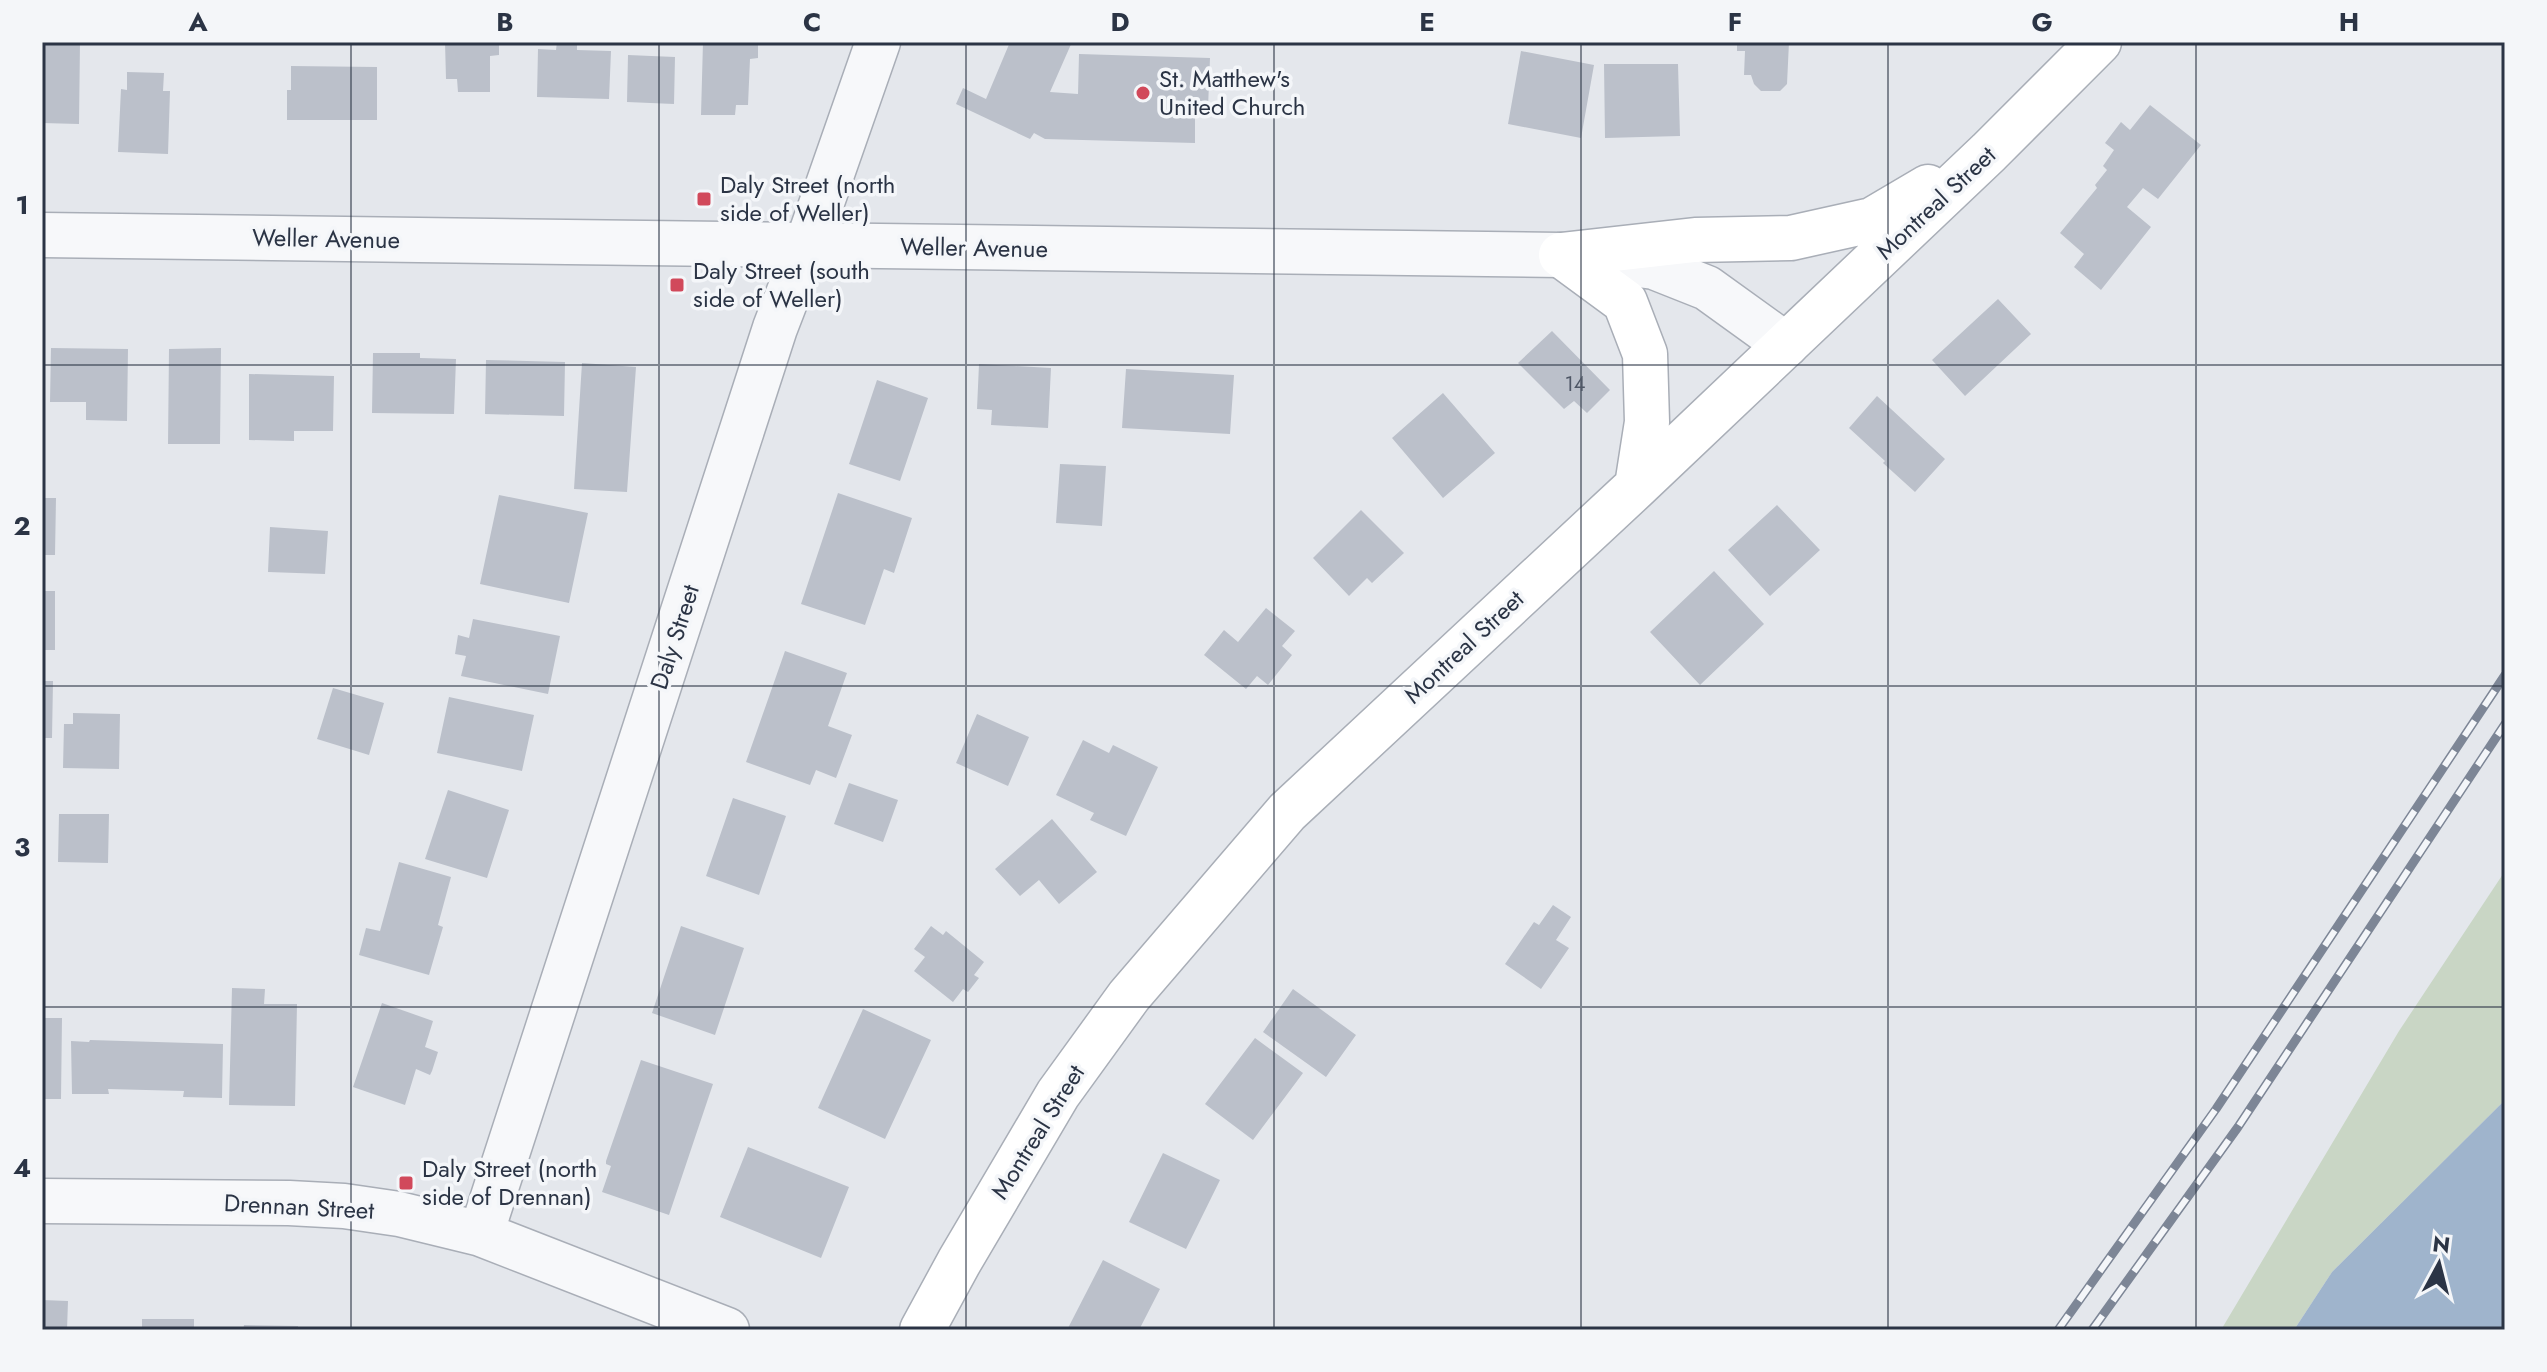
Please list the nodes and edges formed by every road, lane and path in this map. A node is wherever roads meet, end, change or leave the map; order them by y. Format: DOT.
graph roads {
  1 [pos="878,42"];
  2 [pos="2099,42"];
  3 [pos="1989,152"];
  4 [pos="42,235"];
  5 [pos="807,245"];
  6 [pos="1561,255"];
  7 [pos="1786,345"];
  8 [pos="1637,486"];
  9 [pos="42,1201"];
  10 [pos="481,1234"];
  11 [pos="727,1330"];
  12 [pos="922,1330"];
  1 -- 5 [label="street, Daly Street"];
  2 -- 3 [label="main road, Montreal Street"];
  3 -- 6 [label="main road"];
  3 -- 7 [label="main road, Montreal Street"];
  4 -- 5 [label="street, Weller Avenue"];
  5 -- 6 [label="street, Weller Avenue"];
  5 -- 10 [label="street, Daly Street"];
  6 -- 7 [label="street, Weller Avenue"];
  6 -- 8 [label="main road"];
  7 -- 8 [label="main road, Montreal Street"];
  8 -- 12 [label="main road, Montreal Street"];
  9 -- 10 [label="street, Drennan Street"];
  10 -- 11 [label="street, Drennan Street"];
}
